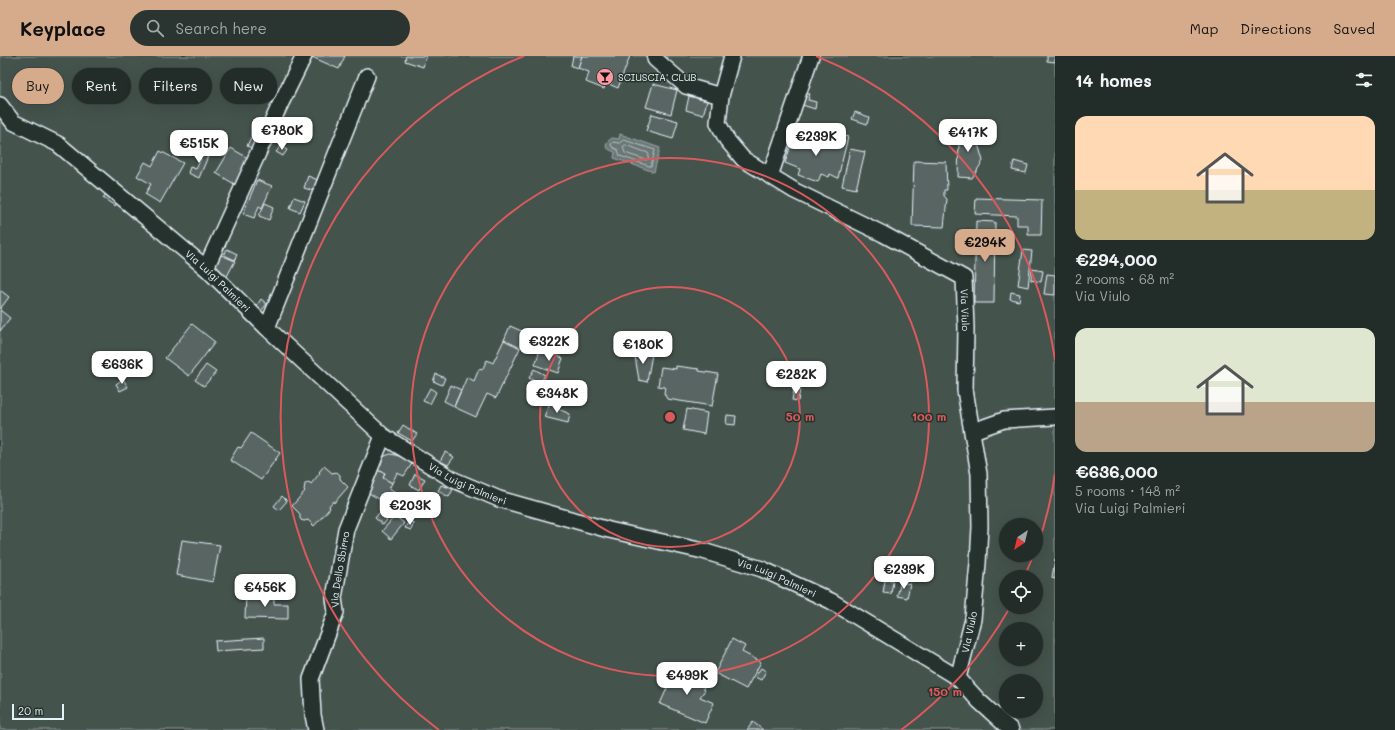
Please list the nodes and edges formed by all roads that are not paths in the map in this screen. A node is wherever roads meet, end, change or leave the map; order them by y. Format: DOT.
graph roads {
  1 [pos="304,56"];
  2 [pos="732,56"];
  3 [pos="811,56"];
  4 [pos="655,60"];
  5 [pos="367,76"];
  6 [pos="721,96"];
  7 [pos="0,105"];
  8 [pos="770,176"];
  9 [pos="206,268"];
  10 [pos="267,328"];
  11 [pos="1055,417"];
  12 [pos="973,431"];
  13 [pos="383,436"];
  14 [pos="958,678"];
  15 [pos="316,730"];
  16 [pos="1011,730"];
  1 -- 9 [label="street"];
  2 -- 6 [label="street, Via Viulo"];
  3 -- 8 [label="street"];
  4 -- 6 [label="street"];
  5 -- 10 [label="street"];
  6 -- 8 [label="street, Via Viulo"];
  7 -- 9 [label="street, Via Luigi Palmieri"];
  8 -- 12 [label="street, Via Viulo"];
  9 -- 10 [label="street, Via Luigi Palmieri"];
  10 -- 13 [label="street, Via Luigi Palmieri"];
  11 -- 12 [label="street"];
  12 -- 14 [label="street, Via Viulo"];
  13 -- 14 [label="street, Via Luigi Palmieri"];
  13 -- 15 [label="street, Via Dello Sbirro"];
  14 -- 16 [label="street, Via Luigi Palmieri"];
}
